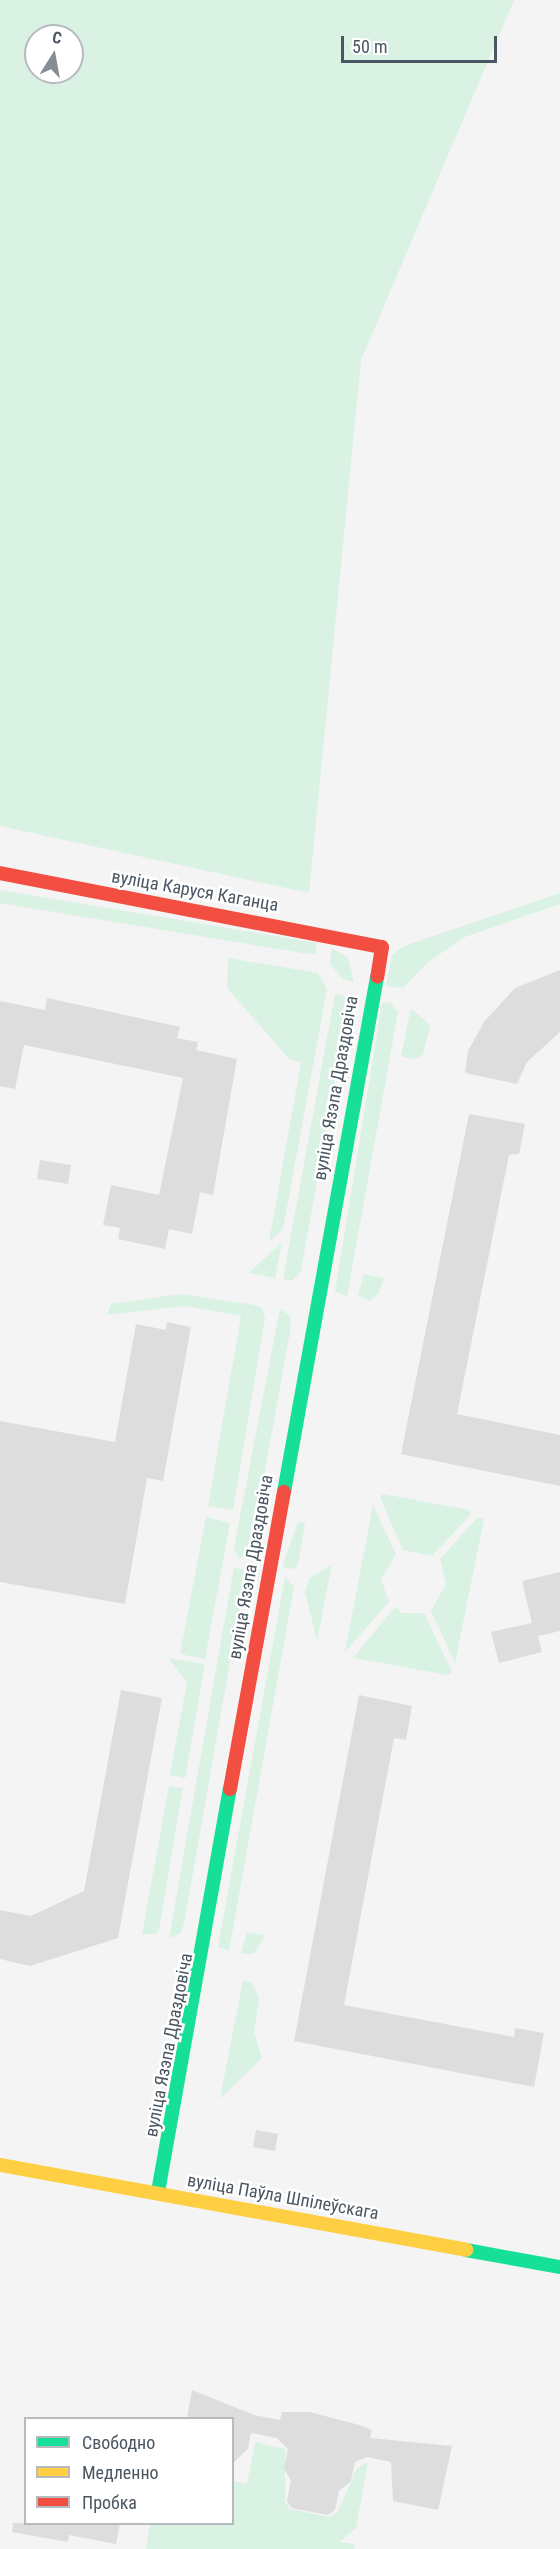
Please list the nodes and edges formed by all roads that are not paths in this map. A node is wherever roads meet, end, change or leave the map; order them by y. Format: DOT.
graph roads {
  1 [pos="0,873"];
  2 [pos="382,947"];
  3 [pos="0,2164"];
  4 [pos="158,2192"];
  5 [pos="560,2267"];
  1 -- 2 [label="street, вуліца Каруся Каганца"];
  2 -- 4 [label="street, вуліца Язэпа Драздовіча"];
  3 -- 4 [label="street, вуліца Паўла Шпілеўскага"];
  4 -- 5 [label="street, вуліца Паўла Шпілеўскага"];
}
